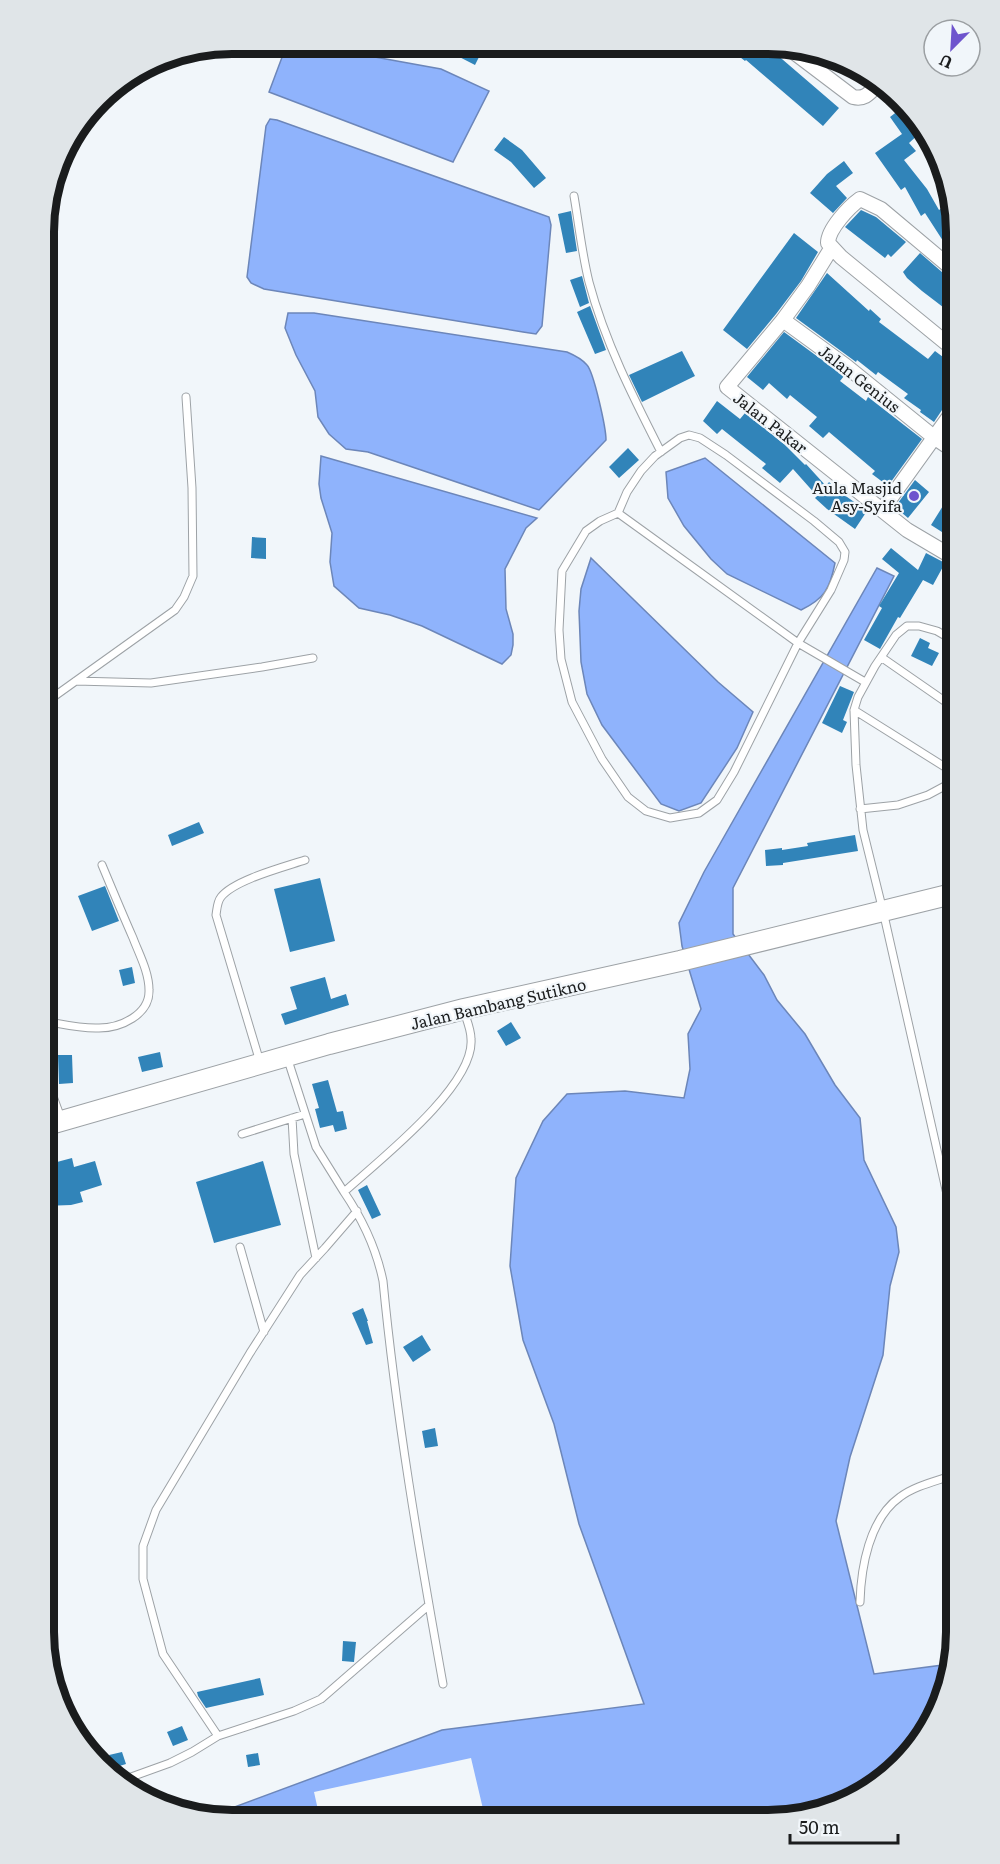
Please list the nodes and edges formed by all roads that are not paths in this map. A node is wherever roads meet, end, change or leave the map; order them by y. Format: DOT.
graph roads {
  1 [pos="800,57"];
  2 [pos="873,89"];
  3 [pos="574,196"];
  4 [pos="833,249"];
  5 [pos="946,263"];
  6 [pos="783,320"];
  7 [pos="946,343"];
  8 [pos="186,397"];
  9 [pos="946,422"];
  10 [pos="935,438"];
  11 [pos="946,445"];
  12 [pos="661,452"];
  13 [pos="882,510"];
  14 [pos="618,513"];
  15 [pos="946,553"];
  16 [pos="946,636"];
  17 [pos="798,643"];
  18 [pos="880,657"];
  19 [pos="313,658"];
  20 [pos="76,681"];
  21 [pos="865,682"];
  22 [pos="54,696"];
  23 [pos="946,702"];
  24 [pos="854,710"];
  25 [pos="946,768"];
  26 [pos="946,785"];
  27 [pos="860,809"];
  28 [pos="305,860"];
  29 [pos="102,865"];
  30 [pos="946,895"];
  31 [pos="883,911"];
  32 [pos="464,1009"];
  33 [pos="54,1022"];
  34 [pos="287,1057"];
  35 [pos="261,1065"];
  36 [pos="306,1114"];
  37 [pos="292,1118"];
  38 [pos="54,1123"];
  39 [pos="242,1134"];
  40 [pos="946,1190"];
  41 [pos="344,1192"];
  42 [pos="357,1211"];
  43 [pos="240,1247"];
  44 [pos="316,1258"];
  45 [pos="264,1332"];
  46 [pos="946,1477"];
  47 [pos="860,1602"];
  48 [pos="429,1605"];
  49 [pos="443,1684"];
  50 [pos="218,1736"];
  51 [pos="130,1777"];
  1 -- 2 [label="street"];
  3 -- 12 [label="lane"];
  4 -- 5 [label="street"];
  4 -- 6 [label="street, Jalan Pakar"];
  4 -- 7 [label="street"];
  6 -- 10 [label="street, Jalan Genius"];
  6 -- 13 [label="street, Jalan Pakar"];
  8 -- 20 [label="lane"];
  9 -- 10 [label="street"];
  10 -- 11 [label="street, Jalan Genius"];
  10 -- 13 [label="street"];
  12 -- 14 [label="lane"];
  12 -- 17 [label="lane"];
  13 -- 15 [label="street, Jalan Pakar"];
  14 -- 17 [label="lane"];
  14 -- 17 [label="lane"];
  16 -- 18 [label="lane"];
  17 -- 21 [label="lane"];
  18 -- 21 [label="lane"];
  18 -- 23 [label="lane"];
  19 -- 20 [label="lane"];
  20 -- 22 [label="lane"];
  21 -- 24 [label="lane"];
  24 -- 25 [label="lane"];
  24 -- 27 [label="lane"];
  26 -- 27 [label="lane"];
  27 -- 31 [label="lane"];
  28 -- 35 [label="lane"];
  29 -- 33 [label="lane"];
  30 -- 31 [label="street, Jalan Bambang Sutikno"];
  31 -- 32 [label="street, Jalan Bambang Sutikno"];
  31 -- 40 [label="lane"];
  32 -- 34 [label="street, Jalan Bambang Sutikno"];
  32 -- 41 [label="lane"];
  34 -- 35 [label="street, Jalan Bambang Sutikno"];
  34 -- 36 [label="lane"];
  35 -- 38 [label="street, Jalan Bambang Sutikno"];
  36 -- 37 [label="lane"];
  36 -- 41 [label="lane"];
  37 -- 39 [label="lane"];
  37 -- 44 [label="lane"];
  41 -- 42 [label="lane"];
  42 -- 44 [label="lane"];
  42 -- 48 [label="lane"];
  43 -- 45 [label="lane"];
  44 -- 45 [label="lane"];
  45 -- 50 [label="lane"];
  46 -- 47 [label="lane"];
  48 -- 49 [label="lane"];
  48 -- 50 [label="lane"];
  50 -- 51 [label="lane"];
}
